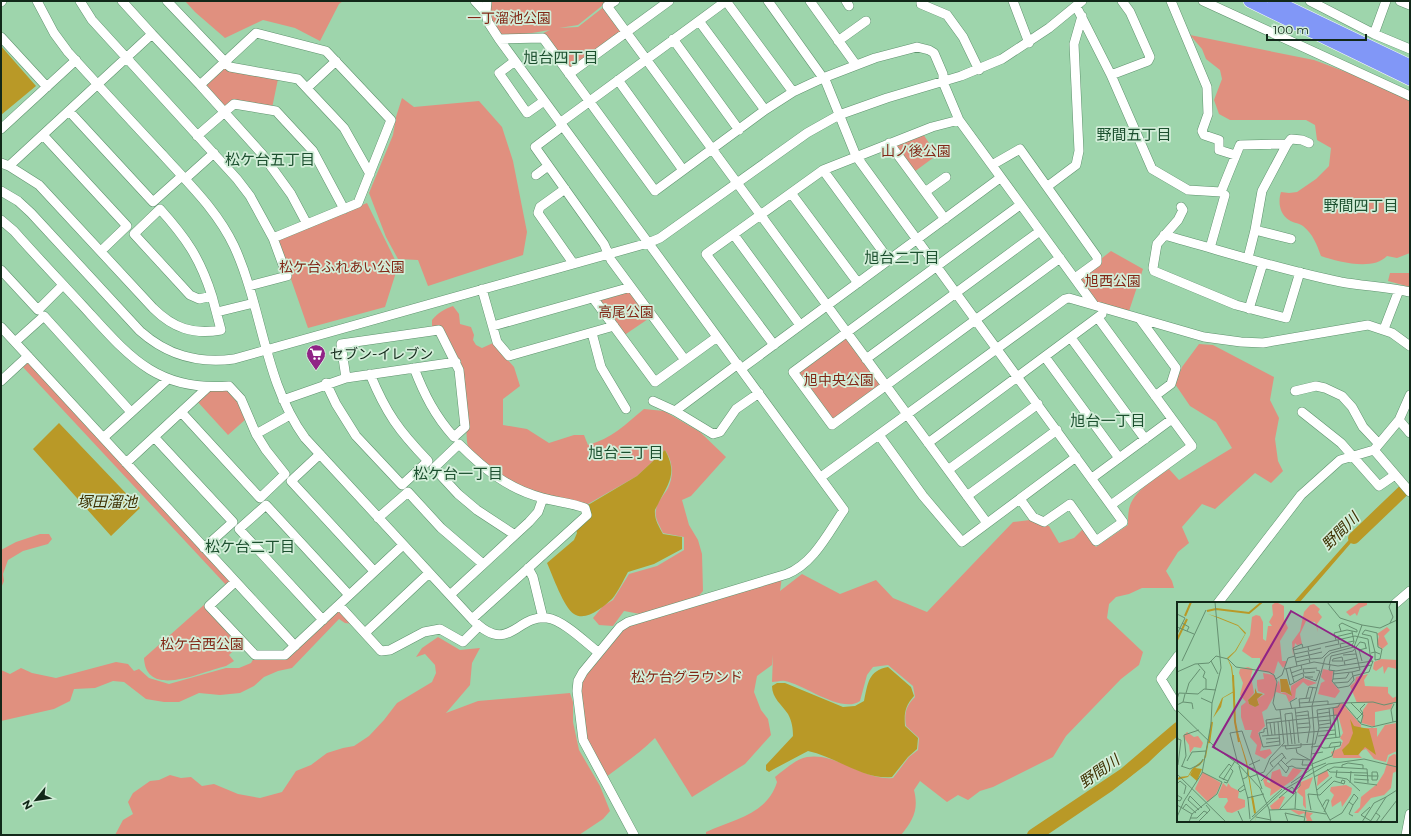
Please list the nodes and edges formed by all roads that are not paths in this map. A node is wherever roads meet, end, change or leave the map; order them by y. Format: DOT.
graph roads {
  1 [pos="37,1"];
  2 [pos="80,1"];
  3 [pos="122,1"];
  4 [pos="167,1"];
  5 [pos="475,1"];
  6 [pos="487,1"];
  7 [pos="615,1"];
  8 [pos="669,1"];
  9 [pos="726,1"];
  10 [pos="768,1"];
  11 [pos="810,1"];
  12 [pos="921,1"];
  13 [pos="1013,1"];
  14 [pos="1122,1"];
  15 [pos="1171,1"];
  16 [pos="1203,1"];
  17 [pos="1250,1"];
  18 [pos="1274,1"];
  19 [pos="1310,1"];
  20 [pos="1386,1"];
  21 [pos="1400,1"];
  22 [pos="1079,3"];
  23 [pos="1410,5"];
  24 [pos="486,13"];
  25 [pos="1082,16"];
  26 [pos="699,21"];
  27 [pos="866,21"];
  28 [pos="627,32"];
  29 [pos="152,34"];
  30 [pos="1374,34"];
  31 [pos="1,38"];
  32 [pos="499,39"];
  33 [pos="673,39"];
  34 [pos="838,41"];
  35 [pos="1029,43"];
  36 [pos="1410,49"];
  37 [pos="126,58"];
  38 [pos="646,59"];
  39 [pos="76,60"];
  40 [pos="336,61"];
  41 [pos="515,61"];
  42 [pos="225,63"];
  43 [pos="856,65"];
  44 [pos="1410,66"];
  45 [pos="979,70"];
  46 [pos="569,74"];
  47 [pos="1111,75"];
  48 [pos="823,78"];
  49 [pos="1410,79"];
  50 [pos="618,80"];
  51 [pos="943,82"];
  52 [pos="98,85"];
  53 [pos="200,85"];
  54 [pos="47,87"];
  55 [pos="307,88"];
  56 [pos="793,92"];
  57 [pos="1410,96"];
  58 [pos="544,100"];
  59 [pos="589,101"];
  60 [pos="765,110"];
  61 [pos="69,111"];
  62 [pos="224,112"];
  63 [pos="839,115"];
  64 [pos="959,120"];
  65 [pos="561,125"];
  66 [pos="1,129"];
  67 [pos="739,130"];
  68 [pos="42,135"];
  69 [pos="198,136"];
  70 [pos="1309,143"];
  71 [pos="889,144"];
  72 [pos="1287,144"];
  73 [pos="712,149"];
  74 [pos="214,153"];
  75 [pos="1235,155"];
  76 [pos="856,156"];
  77 [pos="5,164"];
  78 [pos="548,166"];
  79 [pos="992,166"];
  80 [pos="683,170"];
  81 [pos="823,170"];
  82 [pos="370,174"];
  83 [pos="536,175"];
  84 [pos="946,177"];
  85 [pos="183,178"];
  86 [pos="1000,178"];
  87 [pos="736,183"];
  88 [pos="1048,186"];
  89 [pos="565,189"];
  90 [pos="1,191"];
  91 [pos="925,192"];
  92 [pos="1221,192"];
  93 [pos="791,193"];
  94 [pos="1020,205"];
  95 [pos="1181,207"];
  96 [pos="344,209"];
  97 [pos="760,215"];
  98 [pos="945,219"];
  99 [pos="1,220"];
  100 [pos="307,224"];
  101 [pos="1255,230"];
  102 [pos="1040,231"];
  103 [pos="734,235"];
  104 [pos="1164,235"];
  105 [pos="273,238"];
  106 [pos="1292,239"];
  107 [pos="917,240"];
  108 [pos="648,243"];
  109 [pos="1210,248"];
  110 [pos="101,251"];
  111 [pos="609,253"];
  112 [pos="1060,258"];
  113 [pos="1248,258"];
  114 [pos="889,260"];
  115 [pos="573,263"];
  116 [pos="1263,263"];
  117 [pos="936,266"];
  118 [pos="1,270"];
  119 [pos="1300,272"];
  120 [pos="1075,278"];
  121 [pos="858,284"];
  122 [pos="63,285"];
  123 [pos="249,286"];
  124 [pos="630,287"];
  125 [pos="1081,287"];
  126 [pos="482,289"];
  127 [pos="1399,290"];
  128 [pos="1410,292"];
  129 [pos="956,293"];
  130 [pos="212,296"];
  131 [pos="593,298"];
  132 [pos="1065,299"];
  133 [pos="254,303"];
  134 [pos="1094,305"];
  135 [pos="827,306"];
  136 [pos="1107,309"];
  137 [pos="1249,310"];
  138 [pos="217,312"];
  139 [pos="1098,318"];
  140 [pos="1140,319"];
  141 [pos="976,320"];
  142 [pos="800,325"];
  143 [pos="493,326"];
  144 [pos="614,326"];
  145 [pos="1,327"];
  146 [pos="1384,329"];
  147 [pos="592,333"];
  148 [pos="847,333"];
  149 [pos="717,337"];
  150 [pos="1071,338"];
  151 [pos="15,342"];
  152 [pos="774,345"];
  153 [pos="1410,346"];
  154 [pos="997,348"];
  155 [pos="266,349"];
  156 [pos="28,356"];
  157 [pos="1045,357"];
  158 [pos="866,359"];
  159 [pos="685,360"];
  160 [pos="456,362"];
  161 [pos="739,366"];
  162 [pos="414,368"];
  163 [pos="370,374"];
  164 [pos="1018,377"];
  165 [pos="346,378"];
  166 [pos="168,379"];
  167 [pos="1,380"];
  168 [pos="326,383"];
  169 [pos="886,386"];
  170 [pos="208,387"];
  171 [pos="1295,392"];
  172 [pos="759,393"];
  173 [pos="1410,395"];
  174 [pos="1155,396"];
  175 [pos="283,400"];
  176 [pos="653,401"];
  177 [pos="1038,404"];
  178 [pos="626,409"];
  179 [pos="675,411"];
  180 [pos="131,412"];
  181 [pos="1302,412"];
  182 [pos="182,413"];
  183 [pos="907,414"];
  184 [pos="290,415"];
  185 [pos="1172,419"];
  186 [pos="1399,420"];
  187 [pos="1057,430"];
  188 [pos="1410,433"];
  189 [pos="256,434"];
  190 [pos="878,435"];
  191 [pos="103,438"];
  192 [pos="155,438"];
  193 [pos="1145,439"];
  194 [pos="928,443"];
  195 [pos="1377,447"];
  196 [pos="320,454"];
  197 [pos="1352,456"];
  198 [pos="1076,457"];
  199 [pos="1119,458"];
  200 [pos="126,463"];
  201 [pos="948,470"];
  202 [pos="1395,475"];
  203 [pos="821,477"];
  204 [pos="1092,478"];
  205 [pos="1410,492"];
  206 [pos="967,496"];
  207 [pos="543,498"];
  208 [pos="1020,499"];
  209 [pos="1111,505"];
  210 [pos="378,518"];
  211 [pos="987,523"];
  212 [pos="515,535"];
  213 [pos="403,545"];
  214 [pos="204,548"];
  215 [pos="483,564"];
  216 [pos="528,568"];
  217 [pos="374,571"];
  218 [pos="429,573"];
  219 [pos="236,582"];
  220 [pos="1410,591"];
  221 [pos="349,595"];
  222 [pos="450,595"];
  223 [pos="1219,602"];
  224 [pos="1397,602"];
  225 [pos="339,605"];
  226 [pos="543,618"];
  227 [pos="472,619"];
  228 [pos="323,620"];
  229 [pos="479,626"];
  230 [pos="364,633"];
  231 [pos="295,646"];
  232 [pos="598,652"];
  233 [pos="1177,657"];
  234 [pos="1177,705"];
  235 [pos="1410,814"];
  236 [pos="634,835"];
  237 [pos="1406,835"];
  1 -- 39 [label="street"];
  2 -- 37 [label="street"];
  3 -- 29 [label="street"];
  4 -- 42 [label="street"];
  5 -- 24 [label="street"];
  6 -- 24 [label="street"];
  7 -- 28 [label="street"];
  8 -- 28 [label="street"];
  9 -- 26 [label="street"];
  9 -- 56 [label="street"];
  10 -- 48 [label="street"];
  11 -- 34 [label="street"];
  12 -- 45 [label="street"];
  13 -- 35 [label="street"];
  14 -- 47 [label="street"];
  15 -- 75 [label="street"];
  16 -- 57 [label="street"];
  17 -- 49 [label="highway"];
  18 -- 44 [label="highway"];
  19 -- 30 [label="street"];
  20 -- 30 [label="street"];
  21 -- 23 [label="street"];
  22 -- 25 [label="street"];
  22 -- 35 [label="street"];
  24 -- 32 [label="street"];
  25 -- 47 [label="street"];
  25 -- 88 [label="street"];
  26 -- 33 [label="street"];
  26 -- 60 [label="street"];
  27 -- 34 [label="street"];
  28 -- 38 [label="street"];
  28 -- 46 [label="street"];
  29 -- 37 [label="street"];
  29 -- 53 [label="street"];
  30 -- 36 [label="street"];
  31 -- 54 [label="street"];
  32 -- 41 [label="street"];
  32 -- 46 [label="street"];
  33 -- 38 [label="street"];
  33 -- 67 [label="street"];
  34 -- 43 [label="street"];
  35 -- 45 [label="street"];
  37 -- 52 [label="street"];
  37 -- 69 [label="street"];
  38 -- 50 [label="street"];
  38 -- 73 [label="street"];
  39 -- 52 [label="street"];
  39 -- 54 [label="street"];
  40 -- 42 [label="street"];
  40 -- 55 [label="street"];
  40 -- 82 [label="street"];
  41 -- 58 [label="street"];
  41 -- 58 [label="street"];
  42 -- 53 [label="street"];
  42 -- 55 [label="street"];
  43 -- 48 [label="street"];
  43 -- 51 [label="street"];
  45 -- 51 [label="street"];
  46 -- 59 [label="street"];
  47 -- 92 [label="street"];
  48 -- 56 [label="street"];
  48 -- 63 [label="street"];
  50 -- 59 [label="street"];
  50 -- 80 [label="street"];
  51 -- 63 [label="street"];
  51 -- 64 [label="street"];
  52 -- 61 [label="street"];
  52 -- 85 [label="street"];
  53 -- 62 [label="street"];
  54 -- 66 [label="street"];
  55 -- 82 [label="street"];
  56 -- 60 [label="street"];
  58 -- 65 [label="street"];
  59 -- 65 [label="street"];
  59 -- 80 [label="street"];
  60 -- 67 [label="street"];
  61 -- 68 [label="street"];
  61 -- 85 [label="street"];
  62 -- 69 [label="street"];
  62 -- 96 [label="street"];
  62 -- 100 [label="street"];
  63 -- 76 [label="street"];
  63 -- 87 [label="street"];
  64 -- 71 [label="street"];
  64 -- 79 [label="street"];
  65 -- 78 [label="street"];
  65 -- 108 [label="street"];
  67 -- 73 [label="street"];
  68 -- 77 [label="street"];
  68 -- 110 [label="street"];
  69 -- 74 [label="street"];
  70 -- 72 [label="street"];
  71 -- 76 [label="street"];
  71 -- 91 [label="street"];
  72 -- 75 [label="street"];
  72 -- 101 [label="street"];
  73 -- 80 [label="street"];
  73 -- 87 [label="street"];
  74 -- 85 [label="street"];
  74 -- 105 [label="street"];
  75 -- 92 [label="street"];
  76 -- 81 [label="street"];
  76 -- 107 [label="street"];
  77 -- 110 [label="street"];
  78 -- 83 [label="street"];
  78 -- 89 [label="street"];
  79 -- 86 [label="street"];
  79 -- 88 [label="street"];
  81 -- 93 [label="street"];
  81 -- 114 [label="street"];
  82 -- 96 [label="street"];
  84 -- 91 [label="street"];
  85 -- 123 [label="street"];
  86 -- 94 [label="street"];
  86 -- 98 [label="street"];
  87 -- 97 [label="street"];
  87 -- 108 [label="street"];
  88 -- 120 [label="street"];
  89 -- 111 [label="street"];
  89 -- 115 [label="street"];
  90 -- 155 [label="street"];
  91 -- 98 [label="street"];
  92 -- 109 [label="street"];
  93 -- 97 [label="street"];
  93 -- 121 [label="street"];
  94 -- 102 [label="street"];
  94 -- 117 [label="street"];
  95 -- 104 [label="street"];
  96 -- 100 [label="street"];
  97 -- 103 [label="street"];
  97 -- 135 [label="street"];
  98 -- 107 [label="street"];
  99 -- 122 [label="street"];
  100 -- 105 [label="street"];
  101 -- 106 [label="street"];
  101 -- 113 [label="street"];
  102 -- 112 [label="street"];
  102 -- 129 [label="street"];
  103 -- 142 [label="street"];
  103 -- 152 [label="street"];
  104 -- 109 [label="street"];
  104 -- 137 [label="street"];
  105 -- 123 [label="street"];
  107 -- 114 [label="street"];
  107 -- 117 [label="street"];
  108 -- 111 [label="street"];
  108 -- 149 [label="street"];
  109 -- 113 [label="street"];
  110 -- 138 [label="street"];
  111 -- 115 [label="street"];
  111 -- 124 [label="street"];
  112 -- 120 [label="street"];
  112 -- 141 [label="street"];
  113 -- 116 [label="street"];
  114 -- 121 [label="street"];
  115 -- 126 [label="street"];
  116 -- 119 [label="street"];
  116 -- 137 [label="street"];
  117 -- 129 [label="street"];
  117 -- 148 [label="street"];
  118 -- 122 [label="street"];
  119 -- 127 [label="street"];
  119 -- 137 [label="street"];
  120 -- 125 [label="street"];
  121 -- 135 [label="street"];
  122 -- 166 [label="street"];
  123 -- 133 [label="street"];
  124 -- 131 [label="street"];
  124 -- 159 [label="street"];
  125 -- 132 [label="street"];
  125 -- 134 [label="street"];
  126 -- 143 [label="street"];
  126 -- 155 [label="street"];
  127 -- 128 [label="street"];
  127 -- 146 [label="street"];
  129 -- 141 [label="street"];
  129 -- 158 [label="street"];
  130 -- 130 [label="street"];
  130 -- 138 [label="street"];
  131 -- 143 [label="street"];
  131 -- 144 [label="street"];
  132 -- 134 [label="street"];
  132 -- 154 [label="street"];
  133 -- 138 [label="street"];
  133 -- 155 [label="street"];
  134 -- 136 [label="street"];
  135 -- 142 [label="street"];
  135 -- 148 [label="street"];
  136 -- 139 [label="street"];
  136 -- 140 [label="street"];
  139 -- 150 [label="street"];
  139 -- 174 [label="street"];
  140 -- 146 [label="street"];
  140 -- 174 [label="street"];
  141 -- 154 [label="street"];
  141 -- 169 [label="street"];
  142 -- 152 [label="street"];
  143 -- 147 [label="street"];
  144 -- 147 [label="street"];
  144 -- 159 [label="street"];
  145 -- 151 [label="street"];
  146 -- 153 [label="street"];
  147 -- 178 [label="street"];
  148 -- 158 [label="street"];
  148 -- 169 [label="street"];
  149 -- 159 [label="street"];
  149 -- 161 [label="street"];
  150 -- 157 [label="street"];
  150 -- 193 [label="street"];
  151 -- 156 [label="street"];
  151 -- 180 [label="street"];
  152 -- 161 [label="street"];
  154 -- 164 [label="street"];
  154 -- 183 [label="street"];
  155 -- 175 [label="street"];
  156 -- 167 [label="street"];
  156 -- 191 [label="street"];
  157 -- 164 [label="street"];
  157 -- 199 [label="street"];
  158 -- 169 [label="street"];
  160 -- 162 [label="street"];
  160 -- 162 [label="street"];
  160 -- 165 [label="street"];
  161 -- 172 [label="street"];
  161 -- 179 [label="street"];
  162 -- 163 [label="street"];
  163 -- 165 [label="street"];
  163 -- 168 [label="street"];
  164 -- 177 [label="street"];
  164 -- 194 [label="street"];
  165 -- 168 [label="street"];
  166 -- 170 [label="street"];
  166 -- 180 [label="street"];
  168 -- 175 [label="street"];
  169 -- 183 [label="street"];
  170 -- 182 [label="street"];
  170 -- 189 [label="street"];
  171 -- 195 [label="street"];
  172 -- 179 [label="street"];
  172 -- 203 [label="street"];
  173 -- 186 [label="street"];
  174 -- 185 [label="street"];
  175 -- 184 [label="street"];
  176 -- 179 [label="street"];
  177 -- 187 [label="street"];
  177 -- 201 [label="street"];
  180 -- 191 [label="street"];
  181 -- 197 [label="street"];
  182 -- 189 [label="street"];
  182 -- 192 [label="street"];
  183 -- 190 [label="street"];
  183 -- 194 [label="street"];
  184 -- 189 [label="street"];
  184 -- 196 [label="street"];
  185 -- 193 [label="street"];
  185 -- 209 [label="street"];
  186 -- 188 [label="street"];
  186 -- 195 [label="street"];
  187 -- 198 [label="street"];
  187 -- 206 [label="street"];
  190 -- 203 [label="street"];
  190 -- 211 [label="street"];
  191 -- 200 [label="street"];
  192 -- 200 [label="street"];
  192 -- 214 [label="street"];
  193 -- 199 [label="street"];
  194 -- 201 [label="street"];
  195 -- 197 [label="street"];
  195 -- 202 [label="street"];
  196 -- 210 [label="street"];
  196 -- 217 [label="street"];
  197 -- 202 [label="street"];
  197 -- 223 [label="street"];
  198 -- 204 [label="street"];
  198 -- 208 [label="street"];
  199 -- 204 [label="street"];
  200 -- 214 [label="street"];
  201 -- 206 [label="street"];
  202 -- 205 [label="street"];
  203 -- 232 [label="street"];
  204 -- 209 [label="street"];
  206 -- 211 [label="street"];
  207 -- 212 [label="street"];
  207 -- 212 [label="street"];
  207 -- 216 [label="street"];
  208 -- 209 [label="street"];
  208 -- 211 [label="street"];
  210 -- 213 [label="street"];
  210 -- 215 [label="street"];
  212 -- 215 [label="street"];
  213 -- 217 [label="street"];
  213 -- 218 [label="street"];
  214 -- 219 [label="street"];
  215 -- 222 [label="street"];
  216 -- 226 [label="street"];
  216 -- 227 [label="street"];
  217 -- 221 [label="street"];
  218 -- 222 [label="street"];
  218 -- 230 [label="street"];
  219 -- 231 [label="street"];
  219 -- 231 [label="street"];
  220 -- 224 [label="street"];
  221 -- 225 [label="street"];
  221 -- 228 [label="street"];
  222 -- 227 [label="street"];
  225 -- 228 [label="street"];
  225 -- 230 [label="street"];
  226 -- 229 [label="street"];
  226 -- 232 [label="street"];
  227 -- 229 [label="street"];
  228 -- 231 [label="street"];
  229 -- 230 [label="street"];
  232 -- 236 [label="street"];
  233 -- 234 [label="street"];
  235 -- 237 [label="street"];
}
